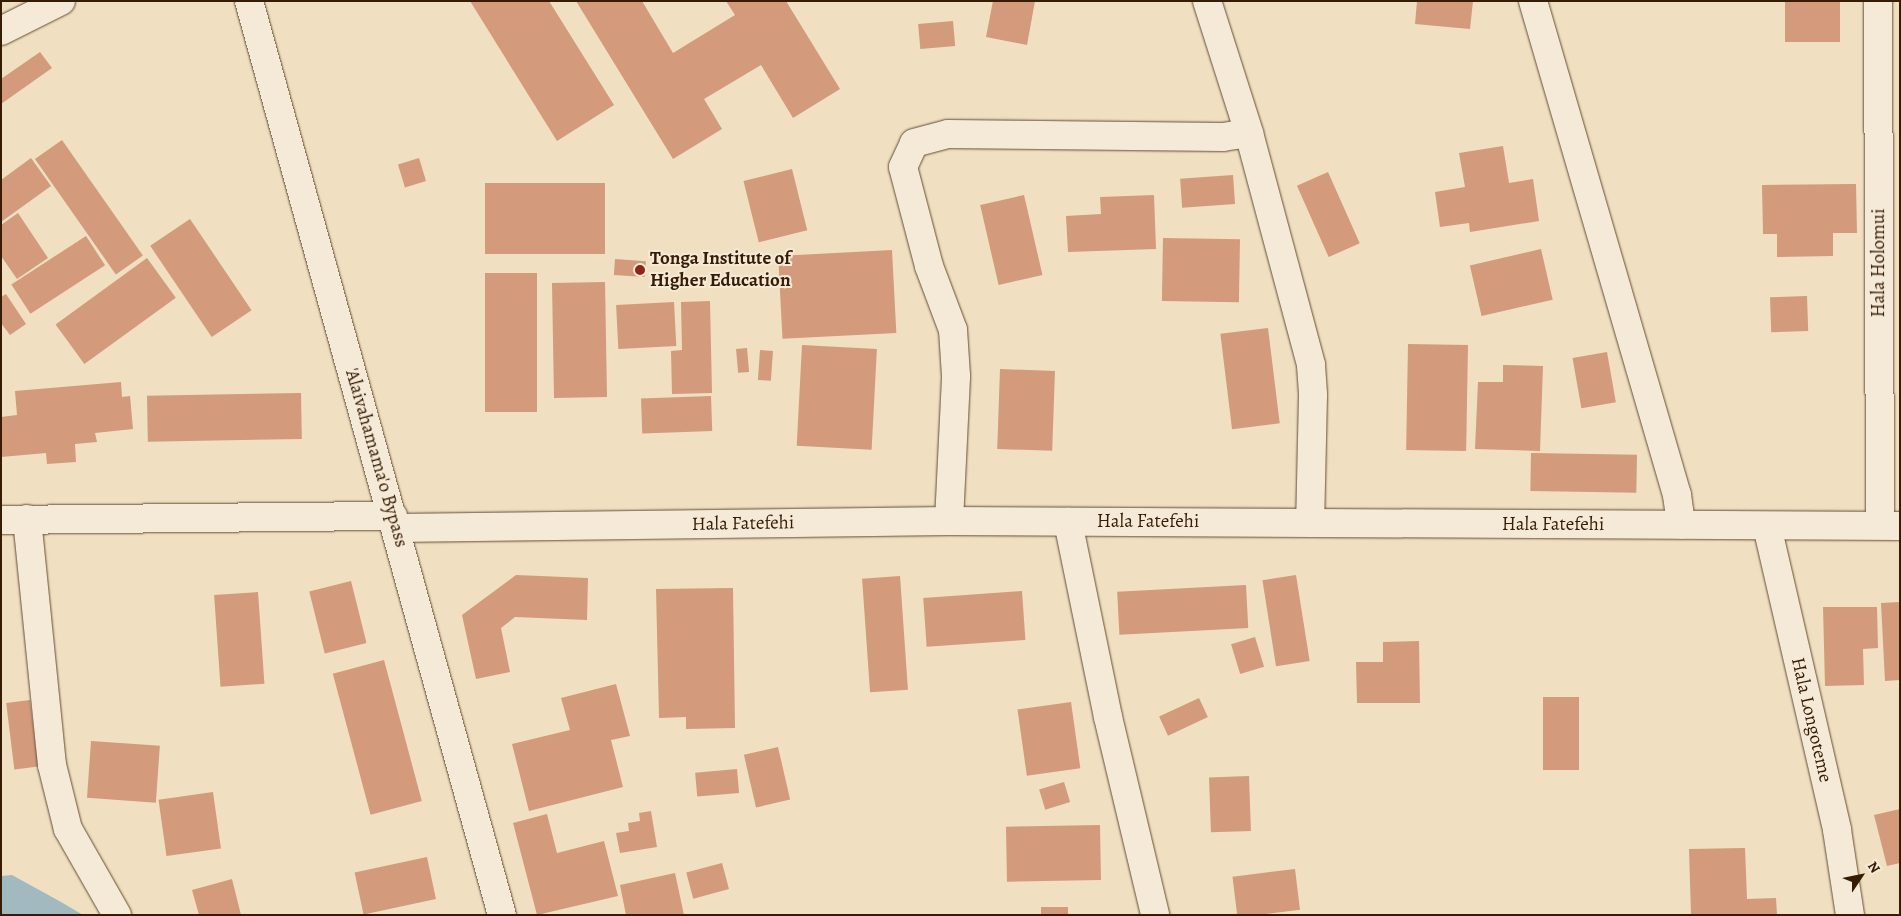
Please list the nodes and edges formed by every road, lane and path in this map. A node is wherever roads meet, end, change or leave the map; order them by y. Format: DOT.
graph roads {
  1 [pos="61,1"];
  2 [pos="249,1"];
  3 [pos="1207,1"];
  4 [pos="1533,1"];
  5 [pos="1878,1"];
  6 [pos="1,31"];
  7 [pos="1249,133"];
  8 [pos="14,520"];
  9 [pos="949,521"];
  10 [pos="394,522"];
  11 [pos="1068,522"];
  12 [pos="1310,523"];
  13 [pos="1681,525"];
  14 [pos="1890,525"];
  15 [pos="1767,526"];
  16 [pos="116,915"];
  17 [pos="502,915"];
  18 [pos="1155,915"];
  19 [pos="1850,915"];
  1 -- 6 [label="street"];
  2 -- 10 [label="street, 'Alaivahamama'o Bypass"];
  3 -- 7 [label="street"];
  4 -- 13 [label="street"];
  5 -- 14 [label="street, Hala Holomui"];
  7 -- 9 [label="street"];
  7 -- 12 [label="street"];
  8 -- 10 [label="street, Hala Fatefehi"];
  8 -- 16 [label="street"];
  9 -- 10 [label="street, Hala Fatefehi"];
  9 -- 11 [label="street, Hala Fatefehi"];
  10 -- 17 [label="street, 'Alaivahamama'o Bypass"];
  11 -- 12 [label="street, Hala Fatefehi"];
  11 -- 18 [label="street"];
  12 -- 13 [label="street, Hala Fatefehi"];
  13 -- 15 [label="street, Hala Fatefehi"];
  14 -- 15 [label="street, Hala Fatefehi"];
  15 -- 19 [label="street, Hala Longoteme"];
}
